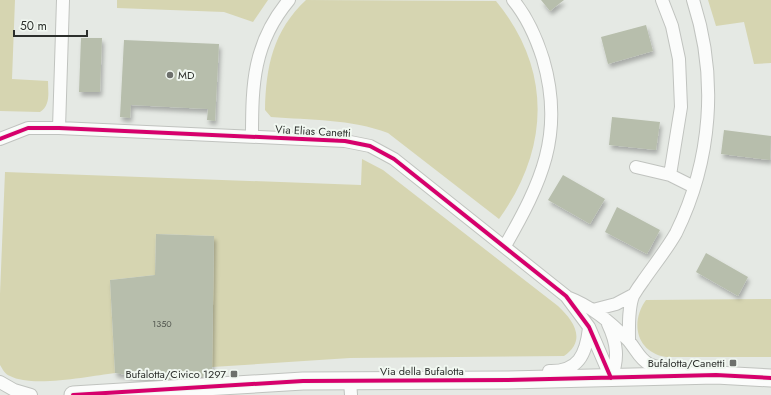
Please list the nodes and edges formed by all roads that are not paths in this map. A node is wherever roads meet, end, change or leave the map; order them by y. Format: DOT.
graph roads {
  1 [pos="63,0"];
  2 [pos="289,0"];
  3 [pos="513,0"];
  4 [pos="662,0"];
  5 [pos="693,0"];
  6 [pos="58,128"];
  7 [pos="3,133"];
  8 [pos="252,137"];
  9 [pos="0,146"];
  10 [pos="636,167"];
  11 [pos="670,175"];
  12 [pos="694,187"];
  13 [pos="505,246"];
  14 [pos="566,296"];
  15 [pos="634,296"];
  16 [pos="593,310"];
  17 [pos="607,320"];
  18 [pos="589,327"];
  19 [pos="629,341"];
  20 [pos="716,375"];
  21 [pos="611,378"];
  22 [pos="771,378"];
  23 [pos="508,380"];
  24 [pos="0,382"];
  25 [pos="350,388"];
  26 [pos="31,395"];
  27 [pos="73,395"];
  1 -- 6 [label="street"];
  2 -- 8 [label="street"];
  3 -- 13 [label="street"];
  4 -- 11 [label="street"];
  5 -- 12 [label="street"];
  6 -- 7 [label="street, Via Elias Canetti"];
  6 -- 8 [label="street, Via Elias Canetti"];
  7 -- 9 [label="street, Via Elias Canetti"];
  8 -- 13 [label="street, Via Elias Canetti"];
  10 -- 11 [label="street"];
  11 -- 12 [label="street"];
  12 -- 15 [label="street"];
  13 -- 14 [label="street, Via Elias Canetti"];
  14 -- 16 [label="street"];
  14 -- 18 [label="street"];
  15 -- 16 [label="street"];
  15 -- 19 [label="street"];
  16 -- 17 [label="street"];
  17 -- 19 [label="street"];
  17 -- 21 [label="street"];
  18 -- 21 [label="street"];
  18 -- 23 [label="street"];
  19 -- 20 [label="street"];
  20 -- 21 [label="street, Via della Bufalotta"];
  20 -- 22 [label="street, Via della Bufalotta"];
  21 -- 23 [label="street, Via della Bufalotta"];
  23 -- 25 [label="street, Via della Bufalotta"];
  24 -- 26 [label="street"];
  25 -- 27 [label="street, Via della Bufalotta"];
}
